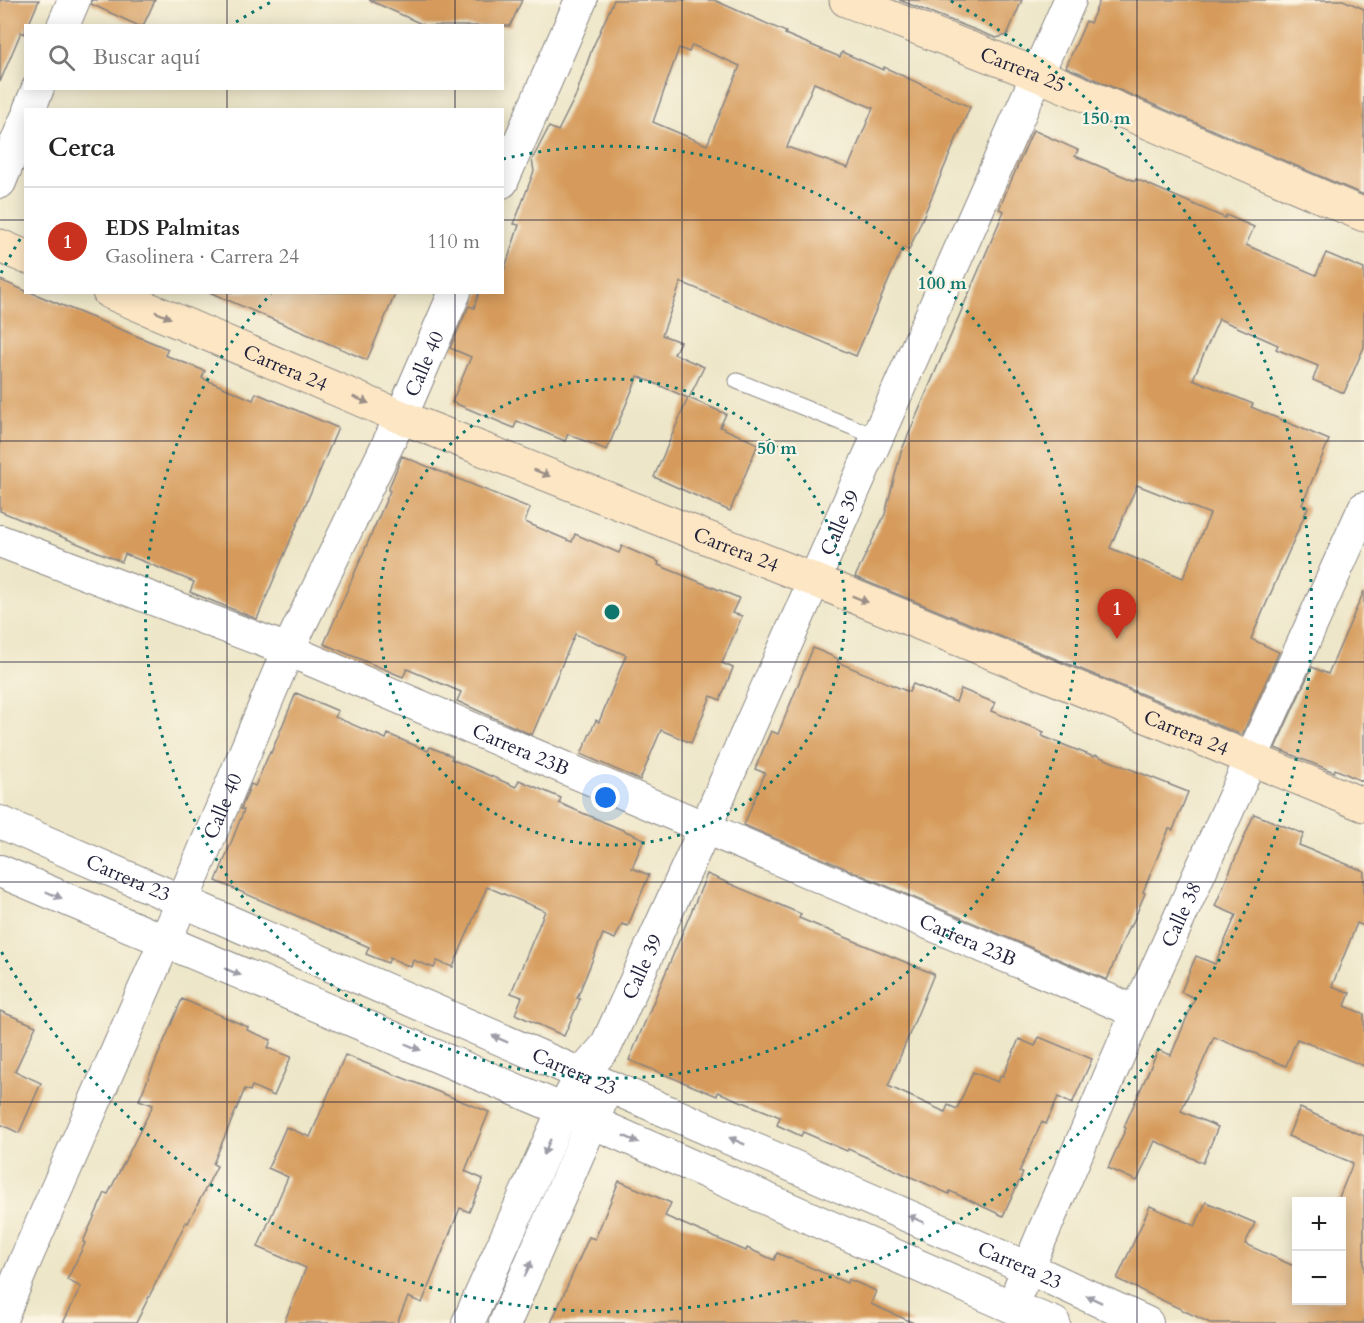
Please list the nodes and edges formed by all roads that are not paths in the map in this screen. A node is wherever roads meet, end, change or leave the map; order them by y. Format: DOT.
graph roads {
  1 [pos="74,0"];
  2 [pos="581,0"];
  3 [pos="846,0"];
  4 [pos="1070,0"];
  5 [pos="64,24"];
  6 [pos="1036,74"];
  7 [pos="37,90"];
  8 [pos="30,108"];
  9 [pos="24,124"];
  10 [pos="504,177"];
  11 [pos="0,182"];
  12 [pos="1364,215"];
  13 [pos="0,246"];
  14 [pos="24,256"];
  15 [pos="114,294"];
  16 [pos="454,294"];
  17 [pos="737,381"];
  18 [pos="401,417"];
  19 [pos="877,437"];
  20 [pos="1364,507"];
  21 [pos="0,541"];
  22 [pos="814,580"];
  23 [pos="288,650"];
  24 [pos="1252,760"];
  25 [pos="1364,805"];
  26 [pos="0,822"];
  27 [pos="705,828"];
  28 [pos="0,872"];
  29 [pos="183,900"];
  30 [pos="163,942"];
  31 [pos="1137,1012"];
  32 [pos="594,1080"];
  33 [pos="563,1110"];
  34 [pos="592,1122"];
  35 [pos="1028,1268"];
  36 [pos="1007,1314"];
  37 [pos="0,1322"];
  38 [pos="468,1323"];
  39 [pos="505,1323"];
  40 [pos="1054,1323"];
  41 [pos="1147,1323"];
  1 -- 5 [label="street"];
  2 -- 10 [label="street"];
  3 -- 6 [label="street, Carrera 25"];
  4 -- 6 [label="street, Calle 39"];
  6 -- 12 [label="street, Carrera 25"];
  6 -- 19 [label="street, Calle 39"];
  7 -- 8 [label="street"];
  9 -- 11 [label="street"];
  13 -- 14 [label="street"];
  15 -- 18 [label="street, Carrera 24, one-way"];
  16 -- 18 [label="street, Calle 40"];
  17 -- 19 [label="lane"];
  18 -- 22 [label="street, Carrera 24, one-way"];
  18 -- 23 [label="street, Calle 40"];
  19 -- 22 [label="street, Calle 39"];
  20 -- 24 [label="street, Calle 38"];
  21 -- 23 [label="street, Carrera 23B"];
  22 -- 24 [label="street, Carrera 24, one-way"];
  22 -- 27 [label="street, Calle 39"];
  23 -- 27 [label="street, Carrera 23B"];
  23 -- 29 [label="street, Calle 40"];
  24 -- 25 [label="street, Carrera 24"];
  24 -- 31 [label="street, Calle 38"];
  26 -- 29 [label="street, Carrera 23"];
  27 -- 31 [label="street, Carrera 23B"];
  27 -- 32 [label="street, Calle 39"];
  28 -- 30 [label="street, Carrera 23, one-way"];
  29 -- 30 [label="street, Calle 40"];
  32 -- 29 [label="street, Carrera 23, one-way"];
  30 -- 33 [label="street, Carrera 23, one-way"];
  30 -- 37 [label="street, Calle 40"];
  31 -- 35 [label="street, Calle 38"];
  32 -- 33 [label="street"];
  32 -- 34 [label="street, Calle 39"];
  35 -- 32 [label="street, Carrera 23, one-way"];
  33 -- 34 [label="street, Carrera 23"];
  33 -- 38 [label="street, one-way"];
  34 -- 36 [label="street, Carrera 23, one-way"];
  39 -- 34 [label="street, Calle 39, one-way"];
  35 -- 36 [label="street, Calle 38"];
  41 -- 35 [label="street, Carrera 23, one-way"];
  36 -- 40 [label="street, Carrera 23"];
}
